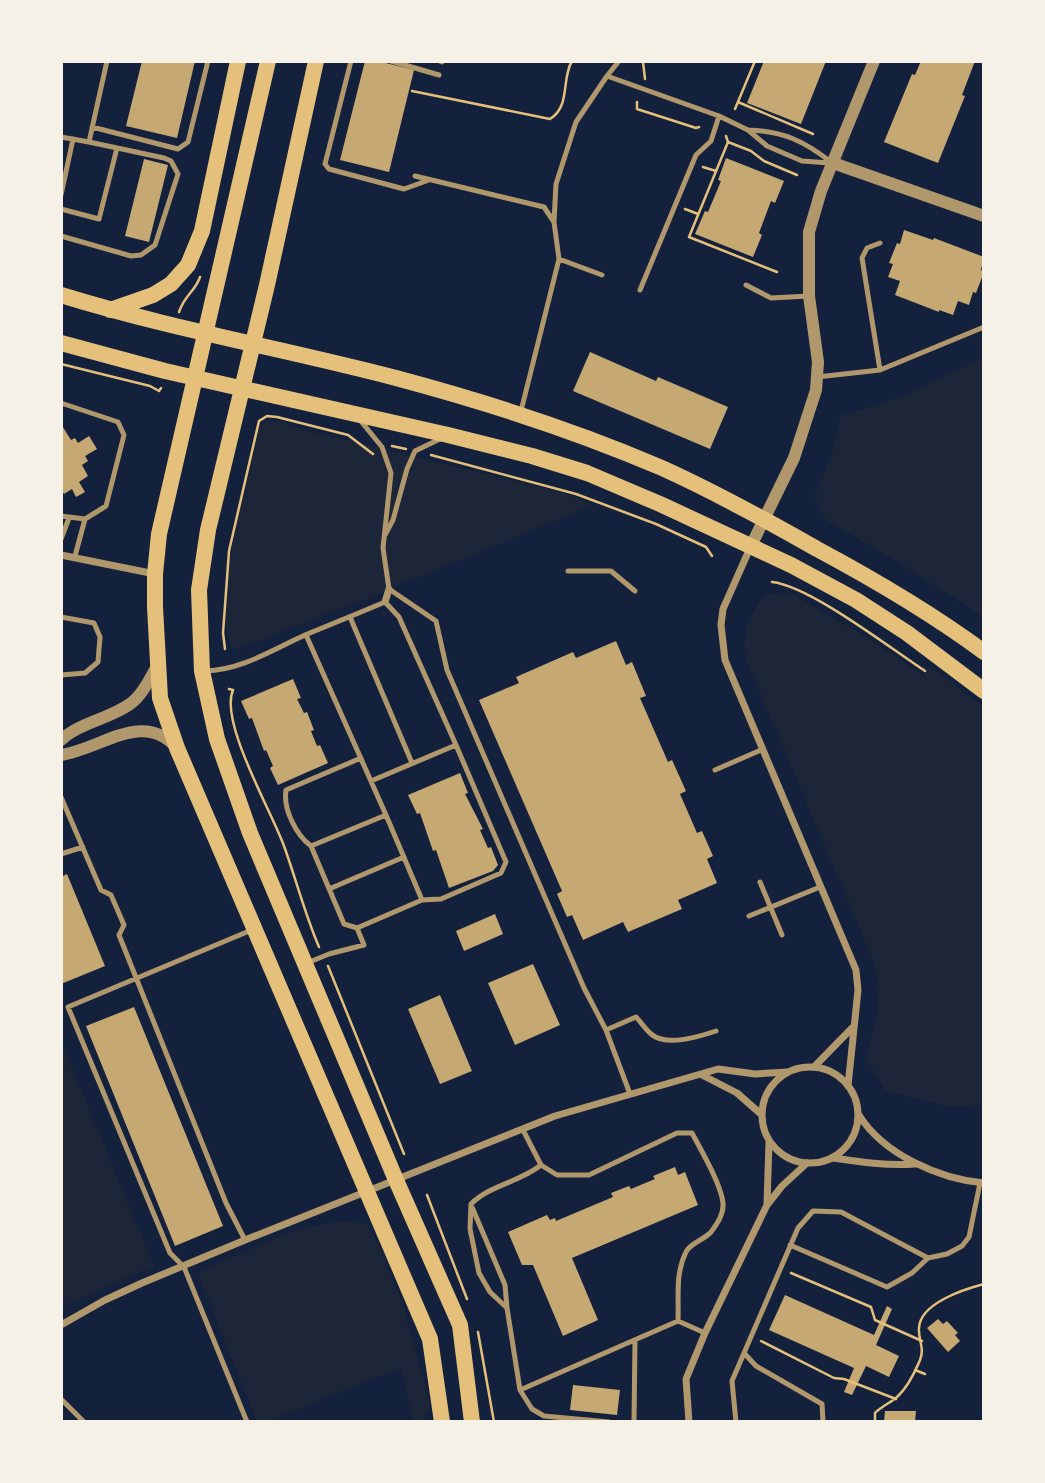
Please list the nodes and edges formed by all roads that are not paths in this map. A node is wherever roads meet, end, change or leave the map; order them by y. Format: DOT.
graph roads {
  1 [pos="107,61"];
  2 [pos="208,61"];
  3 [pos="239,61"];
  4 [pos="268,61"];
  5 [pos="351,61"];
  6 [pos="391,61"];
  7 [pos="619,61"];
  8 [pos="874,61"];
  9 [pos="317,65"];
  10 [pos="439,75"];
  11 [pos="607,76"];
  12 [pos="719,116"];
  13 [pos="92,127"];
  14 [pos="748,130"];
  15 [pos="61,137"];
  16 [pos="73,139"];
  17 [pos="89,142"];
  18 [pos="117,148"];
  19 [pos="833,163"];
  20 [pos="415,176"];
  21 [pos="429,180"];
  22 [pos="61,195"];
  23 [pos="61,209"];
  24 [pos="984,216"];
  25 [pos="554,222"];
  26 [pos="61,236"];
  27 [pos="880,243"];
  28 [pos="559,259"];
  29 [pos="602,275"];
  30 [pos="746,285"];
  31 [pos="640,290"];
  32 [pos="61,295"];
  33 [pos="809,296"];
  34 [pos="110,310"];
  35 [pos="984,327"];
  36 [pos="205,333"];
  37 [pos="61,343"];
  38 [pos="253,344"];
  39 [pos="880,370"];
  40 [pos="195,377"];
  41 [pos="817,377"];
  42 [pos="242,388"];
  43 [pos="61,403"];
  44 [pos="356,415"];
  45 [pos="521,415"];
  46 [pos="448,435"];
  47 [pos="61,516"];
  48 [pos="69,518"];
  49 [pos="85,519"];
  50 [pos="761,524"];
  51 [pos="383,538"];
  52 [pos="61,539"];
  53 [pos="750,548"];
  54 [pos="61,555"];
  55 [pos="75,556"];
  56 [pos="568,570"];
  57 [pos="155,574"];
  58 [pos="389,589"];
  59 [pos="635,592"];
  60 [pos="385,602"];
  61 [pos="61,617"];
  62 [pos="351,617"];
  63 [pos="306,635"];
  64 [pos="984,652"];
  65 [pos="159,663"];
  66 [pos="202,671"];
  67 [pos="61,675"];
  68 [pos="984,691"];
  69 [pos="61,740"];
  70 [pos="456,745"];
  71 [pos="177,748"];
  72 [pos="761,751"];
  73 [pos="61,755"];
  74 [pos="361,758"];
  75 [pos="412,763"];
  76 [pos="715,770"];
  77 [pos="371,781"];
  78 [pos="61,797"];
  79 [pos="386,815"];
  80 [pos="311,846"];
  81 [pos="83,847"];
  82 [pos="61,854"];
  83 [pos="404,857"];
  84 [pos="760,882"];
  85 [pos="820,887"];
  86 [pos="329,889"];
  87 [pos="422,900"];
  88 [pos="770,908"];
  89 [pos="750,916"];
  90 [pos="357,928"];
  91 [pos="254,929"];
  92 [pos="782,935"];
  93 [pos="305,964"];
  94 [pos="135,978"];
  95 [pos="852,1028"];
  96 [pos="606,1030"];
  97 [pos="716,1031"];
  98 [pos="814,1067"];
  99 [pos="787,1072"];
  100 [pos="701,1075"];
  101 [pos="848,1086"];
  102 [pos="630,1094"];
  103 [pos="858,1114"];
  104 [pos="762,1115"];
  105 [pos="523,1130"];
  106 [pos="768,1140"];
  107 [pos="833,1158"];
  108 [pos="807,1163"];
  109 [pos="916,1164"];
  110 [pos="541,1165"];
  111 [pos="396,1180"];
  112 [pos="982,1183"];
  113 [pos="366,1191"];
  114 [pos="471,1204"];
  115 [pos="767,1205"];
  116 [pos="245,1240"];
  117 [pos="790,1245"];
  118 [pos="928,1258"];
  119 [pos="184,1267"];
  120 [pos="508,1308"];
  121 [pos="678,1321"];
  122 [pos="61,1325"];
  123 [pos="705,1333"];
  124 [pos="635,1340"];
  125 [pos="744,1353"];
  126 [pos="520,1390"];
  127 [pos="61,1399"];
  128 [pos="84,1422"];
  129 [pos="247,1422"];
  130 [pos="442,1422"];
  131 [pos="472,1422"];
  132 [pos="608,1422"];
  133 [pos="634,1422"];
  134 [pos="689,1422"];
  135 [pos="736,1422"];
  136 [pos="823,1422"];
  1 -- 13 [label="lane"];
  2 -- 13 [label="lane"];
  3 -- 34 [label="main road"];
  4 -- 36 [label="main road"];
  5 -- 21 [label="lane"];
  6 -- 10 [label="lane"];
  7 -- 11 [label="lane"];
  8 -- 19 [label="street"];
  9 -- 38 [label="main road"];
  11 -- 12 [label="lane"];
  11 -- 25 [label="lane"];
  12 -- 14 [label="lane"];
  12 -- 31 [label="lane"];
  13 -- 17 [label="lane"];
  14 -- 19 [label="lane"];
  14 -- 19 [label="lane"];
  15 -- 16 [label="lane"];
  16 -- 17 [label="lane"];
  16 -- 22 [label="lane"];
  17 -- 18 [label="lane"];
  18 -- 23 [label="lane"];
  18 -- 26 [label="lane"];
  19 -- 24 [label="street"];
  19 -- 33 [label="street"];
  20 -- 21 [label="lane"];
  21 -- 25 [label="lane"];
  25 -- 28 [label="lane"];
  27 -- 39 [label="lane"];
  28 -- 29 [label="lane"];
  28 -- 45 [label="lane"];
  30 -- 33 [label="lane"];
  32 -- 34 [label="main road"];
  33 -- 41 [label="street"];
  34 -- 36 [label="main road"];
  35 -- 39 [label="lane"];
  36 -- 38 [label="main road"];
  36 -- 40 [label="main road"];
  37 -- 40 [label="main road"];
  38 -- 42 [label="main road"];
  38 -- 45 [label="main road"];
  39 -- 41 [label="lane"];
  40 -- 42 [label="main road"];
  40 -- 57 [label="main road"];
  41 -- 50 [label="street"];
  42 -- 44 [label="main road"];
  42 -- 66 [label="main road"];
  43 -- 49 [label="lane"];
  44 -- 46 [label="main road"];
  44 -- 51 [label="lane"];
  45 -- 50 [label="main road"];
  46 -- 51 [label="lane"];
  46 -- 53 [label="main road"];
  47 -- 48 [label="lane"];
  48 -- 49 [label="lane"];
  48 -- 52 [label="lane"];
  49 -- 55 [label="lane"];
  50 -- 53 [label="street"];
  50 -- 64 [label="main road"];
  51 -- 58 [label="lane"];
  53 -- 68 [label="main road"];
  53 -- 72 [label="street"];
  54 -- 55 [label="street"];
  55 -- 57 [label="street"];
  56 -- 59 [label="lane"];
  57 -- 65 [label="main road"];
  58 -- 60 [label="street"];
  58 -- 96 [label="lane"];
  60 -- 62 [label="lane"];
  60 -- 70 [label="lane"];
  61 -- 67 [label="lane"];
  62 -- 63 [label="lane"];
  62 -- 75 [label="lane"];
  63 -- 66 [label="lane"];
  63 -- 74 [label="lane"];
  65 -- 69 [label="street"];
  65 -- 71 [label="main road"];
  66 -- 93 [label="main road"];
  70 -- 75 [label="lane"];
  70 -- 87 [label="lane"];
  71 -- 73 [label="street"];
  71 -- 91 [label="main road"];
  72 -- 76 [label="lane"];
  72 -- 85 [label="street"];
  74 -- 77 [label="lane"];
  74 -- 80 [label="lane"];
  75 -- 77 [label="lane"];
  77 -- 79 [label="lane"];
  78 -- 81 [label="lane"];
  79 -- 80 [label="lane"];
  79 -- 83 [label="lane"];
  80 -- 86 [label="lane"];
  81 -- 82 [label="lane"];
  81 -- 94 [label="lane"];
  83 -- 86 [label="lane"];
  83 -- 87 [label="lane"];
  84 -- 88 [label="lane"];
  85 -- 88 [label="lane"];
  85 -- 95 [label="street"];
  86 -- 90 [label="lane"];
  87 -- 90 [label="lane"];
  88 -- 89 [label="lane"];
  88 -- 92 [label="lane"];
  90 -- 93 [label="lane"];
  91 -- 94 [label="lane"];
  91 -- 113 [label="main road"];
  93 -- 111 [label="main road"];
  94 -- 116 [label="lane"];
  94 -- 119 [label="lane"];
  95 -- 98 [label="street"];
  95 -- 101 [label="street"];
  96 -- 97 [label="lane"];
  96 -- 102 [label="lane"];
  98 -- 99 [label="street"];
  98 -- 101 [label="street"];
  99 -- 100 [label="street"];
  99 -- 104 [label="street"];
  100 -- 102 [label="street"];
  100 -- 104 [label="street"];
  101 -- 103 [label="street"];
  102 -- 105 [label="street"];
  103 -- 107 [label="street"];
  103 -- 109 [label="street"];
  104 -- 106 [label="street"];
  105 -- 110 [label="lane"];
  105 -- 111 [label="street"];
  106 -- 108 [label="street"];
  106 -- 115 [label="street"];
  107 -- 108 [label="street"];
  107 -- 109 [label="street"];
  108 -- 115 [label="street"];
  109 -- 112 [label="street"];
  110 -- 114 [label="lane"];
  110 -- 121 [label="lane"];
  111 -- 113 [label="street"];
  111 -- 131 [label="main road"];
  112 -- 118 [label="lane"];
  113 -- 116 [label="street"];
  113 -- 130 [label="main road"];
  114 -- 120 [label="lane"];
  114 -- 120 [label="lane"];
  115 -- 123 [label="street"];
  116 -- 119 [label="street"];
  117 -- 118 [label="lane"];
  117 -- 118 [label="lane"];
  117 -- 125 [label="lane"];
  119 -- 122 [label="street"];
  119 -- 129 [label="lane"];
  120 -- 126 [label="lane"];
  121 -- 123 [label="lane"];
  121 -- 124 [label="lane"];
  123 -- 134 [label="street"];
  124 -- 126 [label="lane"];
  124 -- 133 [label="lane"];
  125 -- 135 [label="lane"];
  125 -- 136 [label="lane"];
  126 -- 132 [label="lane"];
  127 -- 128 [label="lane"];
}
